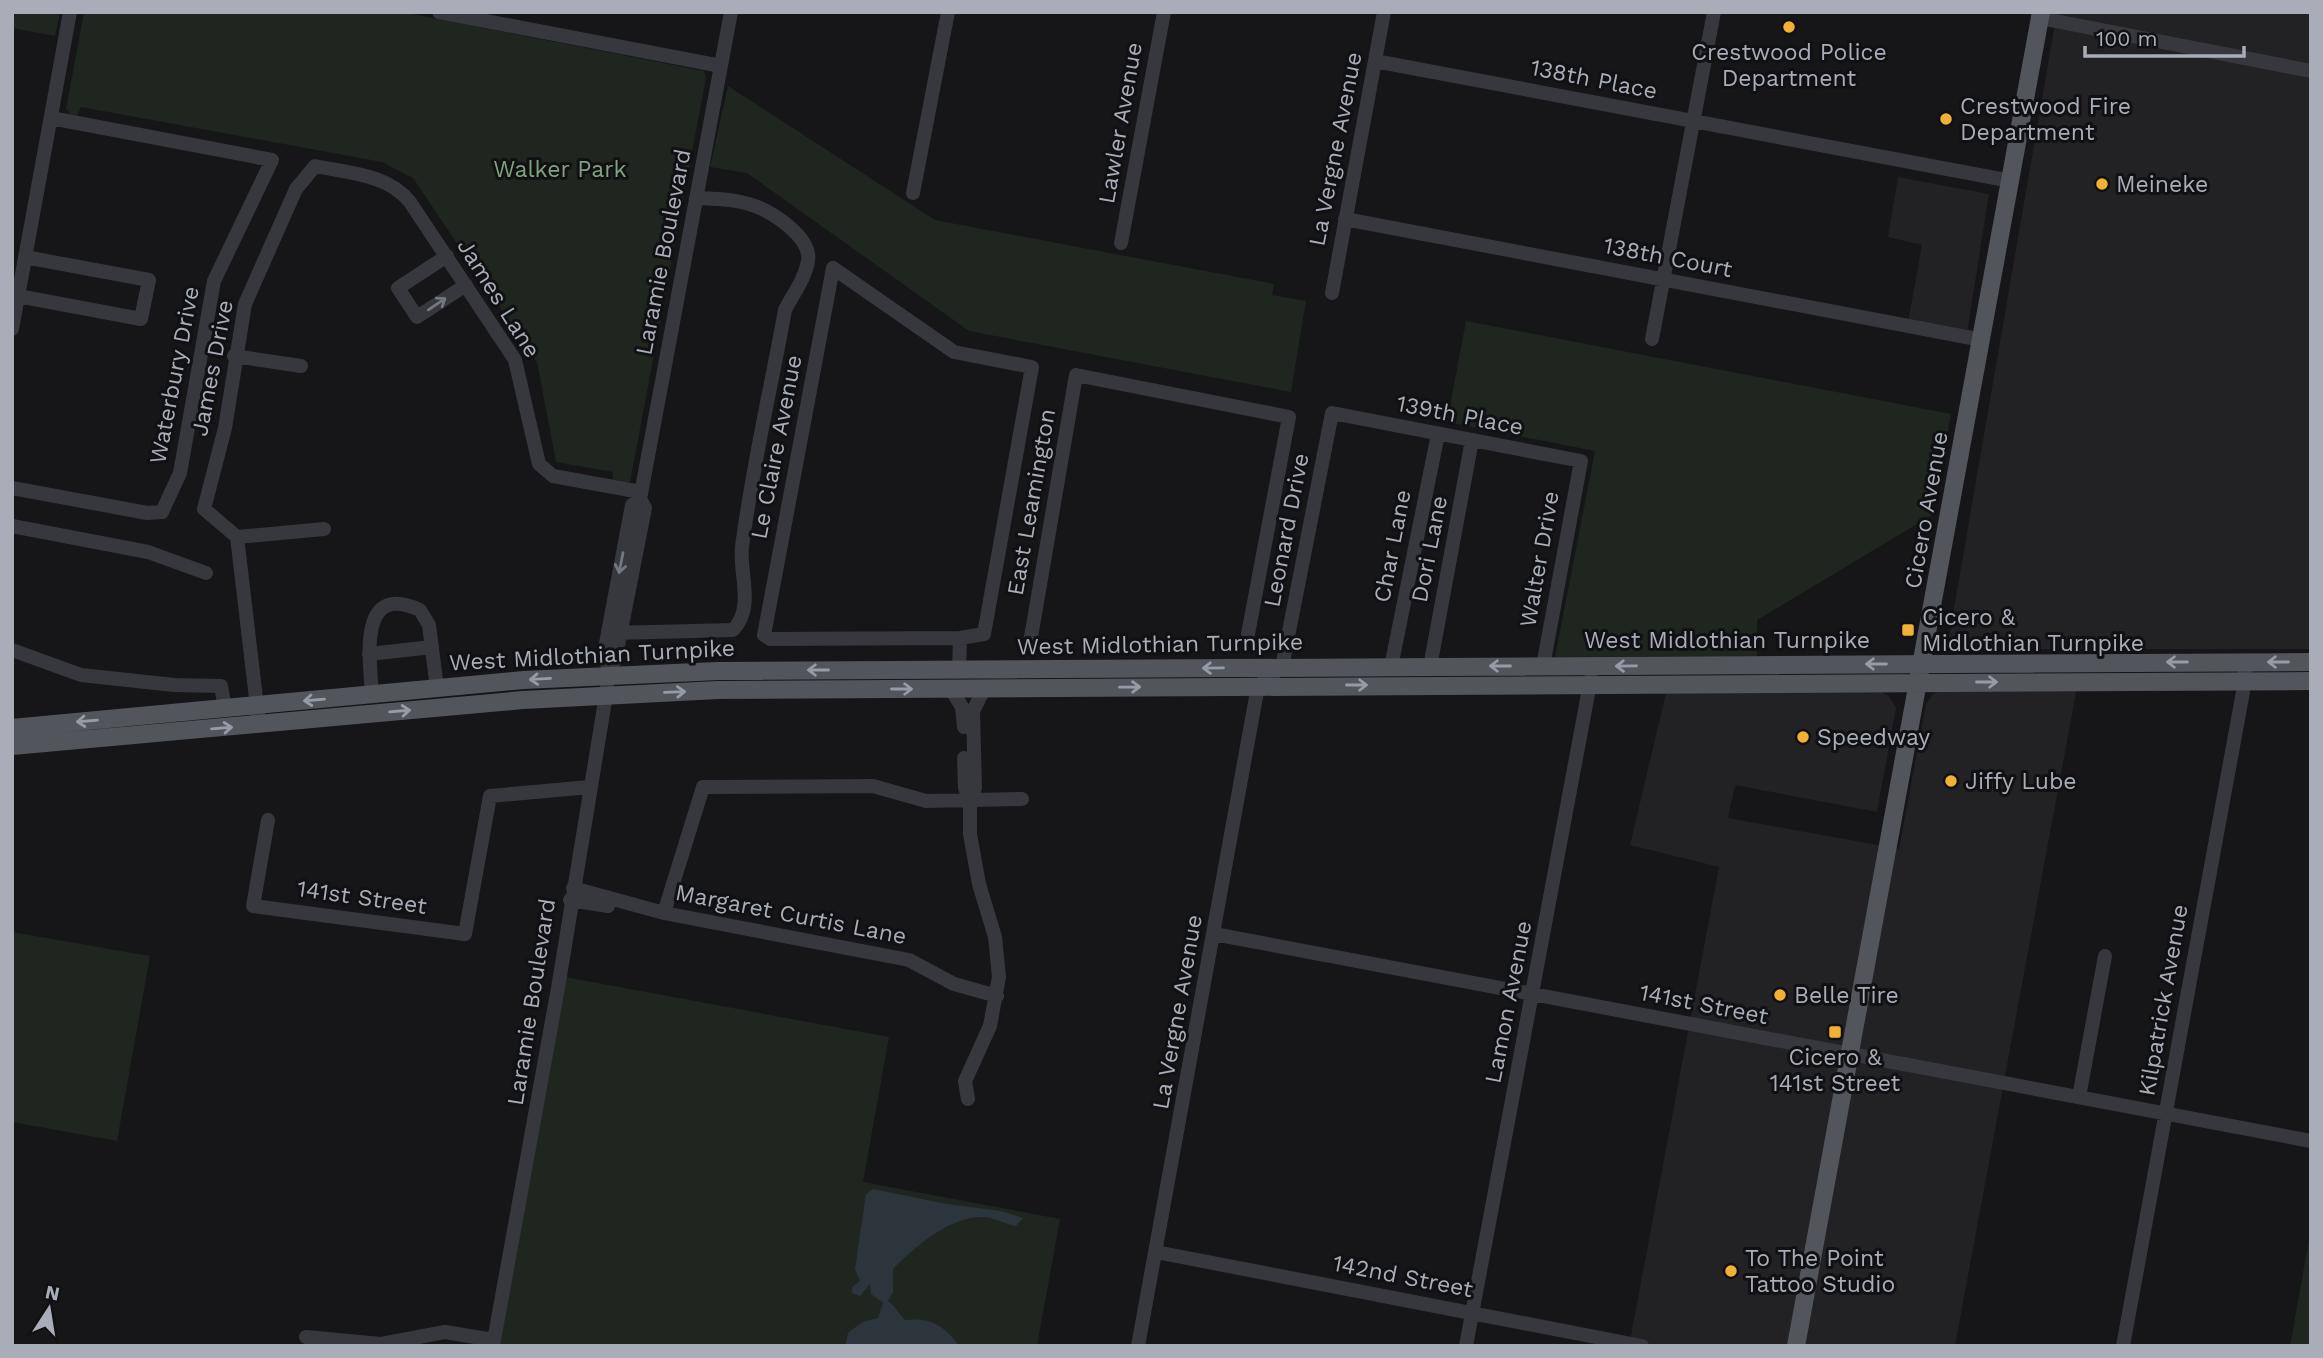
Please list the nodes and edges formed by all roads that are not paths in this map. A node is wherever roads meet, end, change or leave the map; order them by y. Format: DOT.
graph roads {
  1 [pos="71,12"];
  2 [pos="439,12"];
  3 [pos="731,12"];
  4 [pos="948,12"];
  5 [pos="1164,12"];
  6 [pos="1384,12"];
  7 [pos="1714,12"];
  8 [pos="2041,15"];
  9 [pos="1375,61"];
  10 [pos="721,65"];
  11 [pos="2311,71"];
  12 [pos="51,118"];
  13 [pos="1693,120"];
  14 [pos="315,166"];
  15 [pos="2011,181"];
  16 [pos="913,193"];
  17 [pos="696,198"];
  18 [pos="1345,219"];
  19 [pos="1121,243"];
  20 [pos="447,256"];
  21 [pos="25,257"];
  22 [pos="1663,279"];
  23 [pos="466,285"];
  24 [pos="1332,293"];
  25 [pos="18,296"];
  26 [pos="12,329"];
  27 [pos="1653,340"];
  28 [pos="1982,341"];
  29 [pos="234,356"];
  30 [pos="301,366"];
  31 [pos="1332,413"];
  32 [pos="1438,434"];
  33 [pos="1472,440"];
  34 [pos="1581,461"];
  35 [pos="12,488"];
  36 [pos="641,496"];
  37 [pos="12,526"];
  38 [pos="324,529"];
  39 [pos="237,537"];
  40 [pos="206,573"];
  41 [pos="613,633"];
  42 [pos="1248,634"];
  43 [pos="1031,637"];
  44 [pos="960,638"];
  45 [pos="432,647"];
  46 [pos="12,650"];
  47 [pos="369,654"];
  48 [pos="2245,662"];
  49 [pos="2311,662"];
  50 [pos="1923,664"];
  51 [pos="1543,666"];
  52 [pos="1592,666"];
  53 [pos="1282,667"];
  54 [pos="1391,667"];
  55 [pos="1430,667"];
  56 [pos="609,670"];
  57 [pos="959,670"];
  58 [pos="2245,681"];
  59 [pos="2311,681"];
  60 [pos="1919,683"];
  61 [pos="1590,685"];
  62 [pos="1258,686"];
  63 [pos="437,688"];
  64 [pos="968,689"];
  65 [pos="372,694"];
  66 [pos="606,695"];
  67 [pos="256,705"];
  68 [pos="225,708"];
  69 [pos="259,724"];
  70 [pos="12,728"];
  71 [pos="12,746"];
  72 [pos="590,787"];
  73 [pos="1022,799"];
  74 [pos="970,801"];
  75 [pos="268,820"];
  76 [pos="571,894"];
  77 [pos="664,913"];
  78 [pos="1214,934"];
  79 [pos="2105,956"];
  80 [pos="997,996"];
  81 [pos="1533,996"];
  82 [pos="1849,1055"];
  83 [pos="2078,1097"];
  84 [pos="968,1100"];
  85 [pos="2165,1114"];
  86 [pos="2311,1141"];
  87 [pos="1156,1252"];
  88 [pos="1472,1313"];
  89 [pos="306,1337"];
  90 [pos="494,1343"];
  91 [pos="1138,1346"];
  92 [pos="1466,1346"];
  93 [pos="1642,1346"];
  94 [pos="1796,1346"];
  95 [pos="2123,1346"];
  1 -- 12 [label="street"];
  2 -- 10 [label="street"];
  3 -- 10 [label="street, Laramie Boulevard"];
  4 -- 16 [label="street"];
  5 -- 19 [label="street, Lawler Avenue"];
  6 -- 9 [label="street, La Vergne Avenue"];
  7 -- 13 [label="street"];
  8 -- 11 [label="street"];
  8 -- 15 [label="main road, Cicero Avenue"];
  9 -- 13 [label="street, 138th Place"];
  9 -- 18 [label="street, La Vergne Avenue"];
  10 -- 17 [label="street, Laramie Boulevard"];
  12 -- 21 [label="street"];
  12 -- 35 [label="street, Waterbury Drive"];
  13 -- 15 [label="street, 138th Place"];
  13 -- 22 [label="street"];
  14 -- 20 [label="street, James Lane"];
  14 -- 29 [label="street, James Drive"];
  15 -- 28 [label="main road, Cicero Avenue"];
  17 -- 36 [label="street, Laramie Boulevard"];
  17 -- 41 [label="street"];
  18 -- 22 [label="street, 138th Court"];
  18 -- 24 [label="street, La Vergne Avenue"];
  20 -- 23 [label="street, James Lane"];
  20 -- 23 [label="street, one-way"];
  21 -- 25 [label="street"];
  21 -- 25 [label="street"];
  22 -- 27 [label="street"];
  22 -- 28 [label="street, 138th Court"];
  23 -- 36 [label="street, James Lane"];
  25 -- 26 [label="street"];
  28 -- 50 [label="main road, Cicero Avenue"];
  29 -- 30 [label="street"];
  29 -- 39 [label="street, James Drive"];
  31 -- 32 [label="street, 139th Place"];
  31 -- 53 [label="street, Leonard Drive"];
  32 -- 33 [label="street, 139th Place"];
  32 -- 54 [label="street, Char Lane"];
  33 -- 34 [label="street, 139th Place"];
  33 -- 55 [label="street, Dori Lane"];
  34 -- 51 [label="street, Walter Drive"];
  36 -- 41 [label="street, Laramie Boulevard"];
  37 -- 40 [label="street"];
  38 -- 39 [label="street"];
  39 -- 67 [label="street"];
  41 -- 56 [label="street, Laramie Boulevard"];
  42 -- 43 [label="street, East Leamington"];
  44 -- 44 [label="street, Le Claire Avenue"];
  44 -- 57 [label="street"];
  45 -- 47 [label="street"];
  45 -- 47 [label="street"];
  45 -- 63 [label="street"];
  46 -- 68 [label="street"];
  47 -- 65 [label="street"];
  49 -- 48 [label="main road, West Midlothian Turnpike, one-way"];
  48 -- 50 [label="main road, West Midlothian Turnpike, one-way"];
  48 -- 58 [label="street, Kilpatrick Avenue"];
  50 -- 52 [label="main road, West Midlothian Turnpike, one-way"];
  50 -- 60 [label="main road, Cicero Avenue"];
  51 -- 52 [label="main road, West Midlothian Turnpike"];
  51 -- 55 [label="main road, West Midlothian Turnpike, one-way"];
  52 -- 61 [label="street, Lamon Avenue"];
  53 -- 54 [label="main road, West Midlothian Turnpike"];
  53 -- 57 [label="main road, West Midlothian Turnpike, one-way"];
  53 -- 62 [label="street"];
  54 -- 55 [label="main road, West Midlothian Turnpike"];
  57 -- 56 [label="main road, West Midlothian Turnpike, one-way"];
  56 -- 63 [label="main road, West Midlothian Turnpike, one-way"];
  56 -- 66 [label="street, Laramie Boulevard"];
  57 -- 64 [label="main road"];
  58 -- 59 [label="main road, West Midlothian Turnpike"];
  60 -- 58 [label="main road, West Midlothian Turnpike, one-way"];
  58 -- 85 [label="street, Kilpatrick Avenue"];
  60 -- 61 [label="main road, West Midlothian Turnpike"];
  60 -- 82 [label="main road, Cicero Avenue"];
  62 -- 61 [label="main road, West Midlothian Turnpike, one-way"];
  61 -- 81 [label="street, Lamon Avenue"];
  64 -- 62 [label="main road, West Midlothian Turnpike, one-way"];
  62 -- 78 [label="street, La Vergne Avenue"];
  63 -- 65 [label="main road, West Midlothian Turnpike"];
  66 -- 64 [label="main road, West Midlothian Turnpike, one-way"];
  64 -- 74 [label="street"];
  64 -- 74 [label="street"];
  65 -- 67 [label="main road, West Midlothian Turnpike, one-way"];
  69 -- 66 [label="main road, West Midlothian Turnpike, one-way"];
  66 -- 72 [label="street, Laramie Boulevard"];
  67 -- 68 [label="main road, West Midlothian Turnpike"];
  67 -- 69 [label="street"];
  68 -- 70 [label="main road, West Midlothian Turnpike, one-way"];
  71 -- 69 [label="main road, West Midlothian Turnpike, one-way"];
  72 -- 75 [label="street, 141st Street"];
  72 -- 76 [label="street, Laramie Boulevard"];
  73 -- 74 [label="street"];
  74 -- 77 [label="street"];
  74 -- 80 [label="street"];
  76 -- 77 [label="street, Margaret Curtis Lane"];
  76 -- 90 [label="street, Laramie Boulevard"];
  77 -- 80 [label="street, Margaret Curtis Lane"];
  78 -- 81 [label="street, 141st Street"];
  78 -- 87 [label="street, La Vergne Avenue"];
  79 -- 83 [label="street"];
  80 -- 84 [label="street"];
  81 -- 82 [label="street, 141st Street"];
  81 -- 88 [label="street, Lamon Avenue"];
  82 -- 83 [label="street, 141st Street"];
  82 -- 94 [label="main road, Cicero Avenue"];
  83 -- 85 [label="street, 141st Street"];
  85 -- 86 [label="street, 141st Street"];
  85 -- 95 [label="street, Kilpatrick Avenue"];
  87 -- 88 [label="street, 142nd Street"];
  87 -- 91 [label="street, La Vergne Avenue"];
  88 -- 92 [label="street, Lamon Avenue"];
  88 -- 93 [label="street, 142nd Street"];
  89 -- 90 [label="street"];
}
